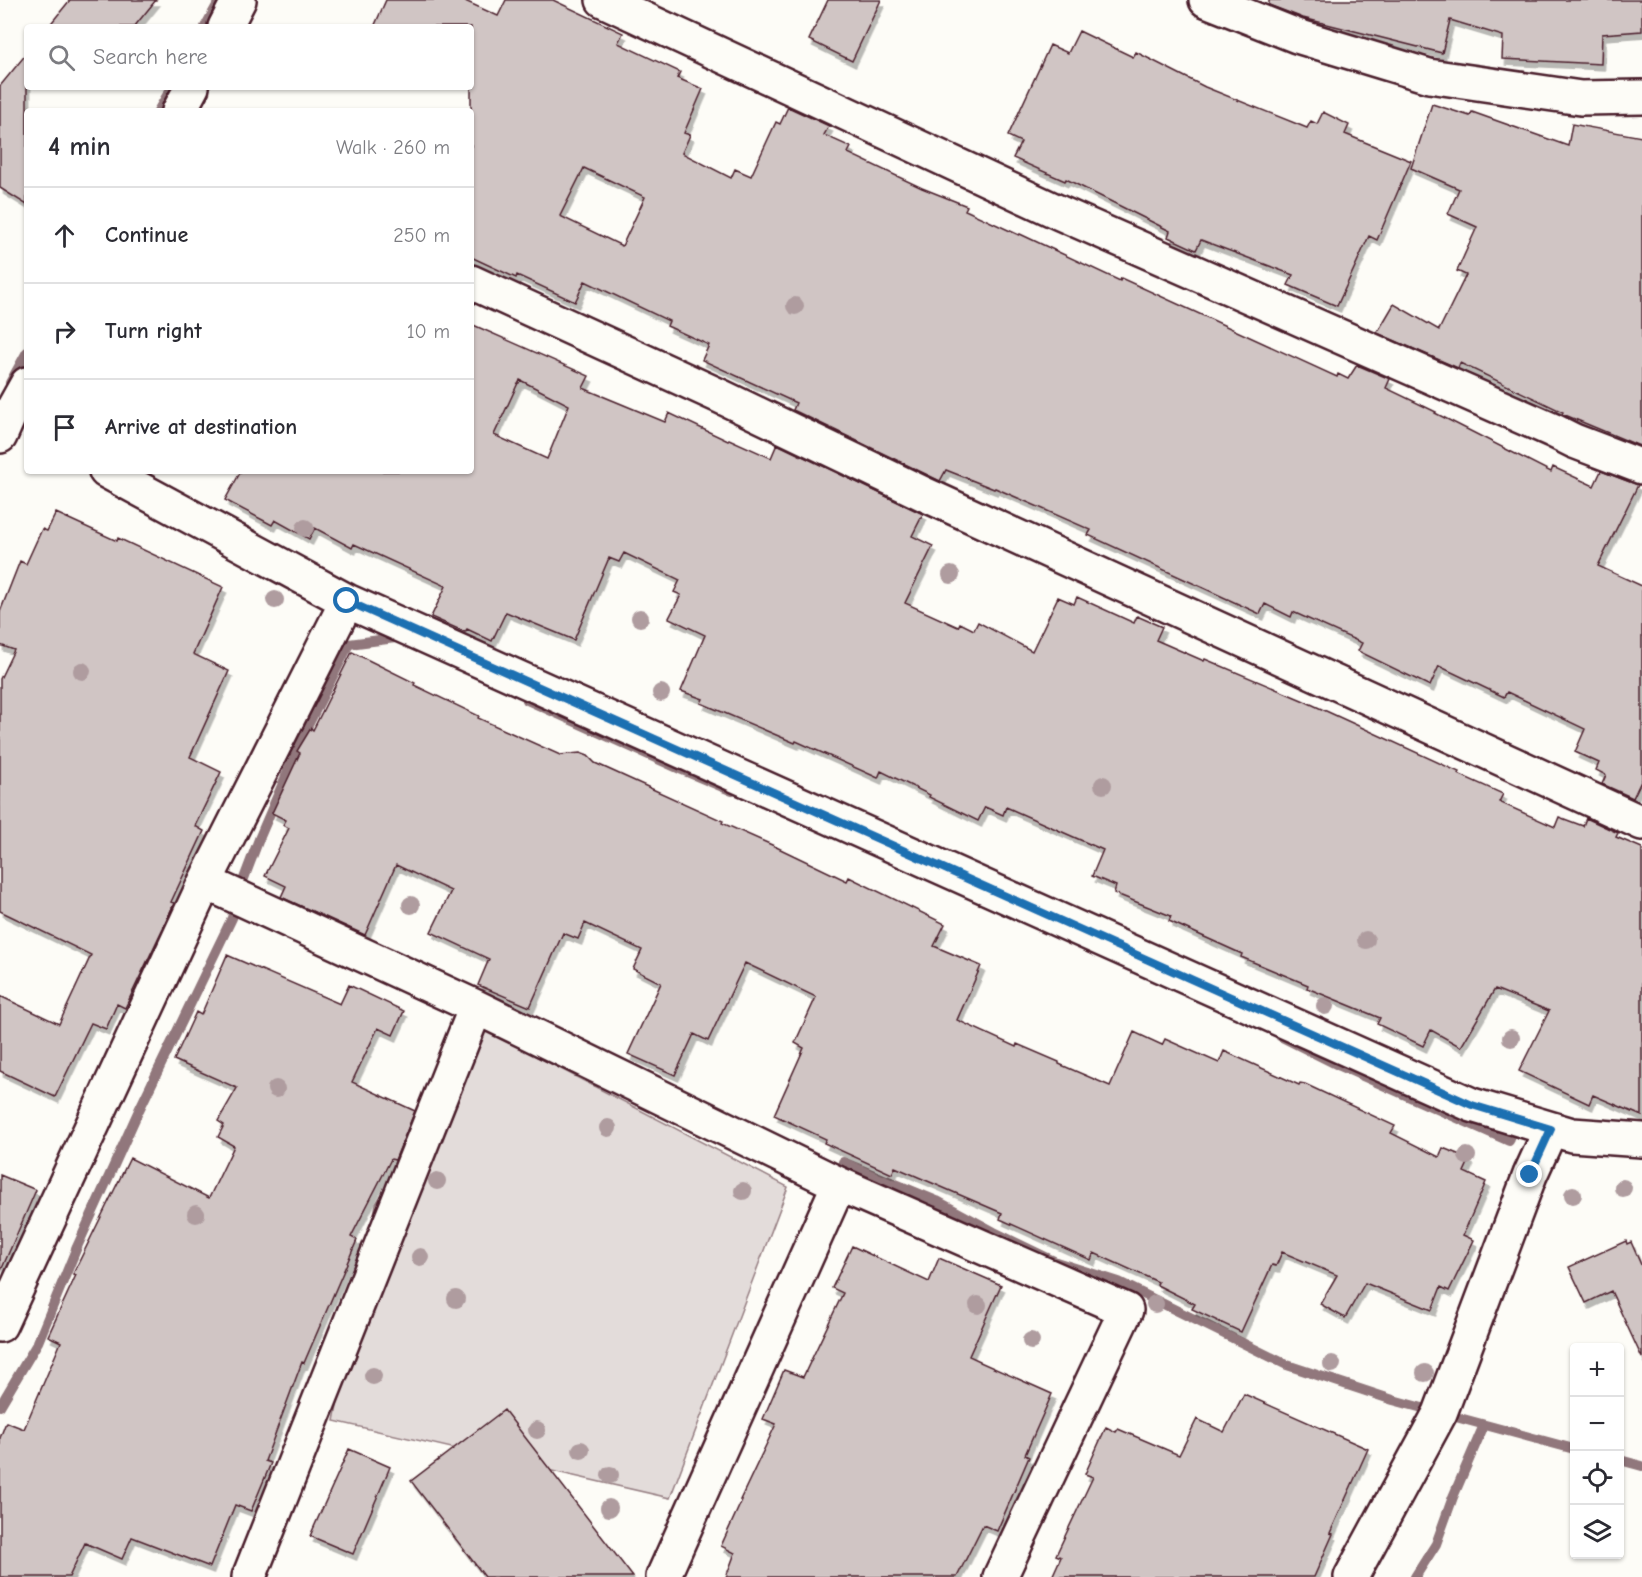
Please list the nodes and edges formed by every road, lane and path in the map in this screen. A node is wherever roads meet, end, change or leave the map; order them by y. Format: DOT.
graph roads {
  1 [pos="239,0"];
  2 [pos="603,0"];
  3 [pos="1206,0"];
  4 [pos="227,24"];
  5 [pos="190,90"];
  6 [pos="1642,97"];
  7 [pos="181,108"];
  8 [pos="474,283"];
  9 [pos="24,393"];
  10 [pos="12,427"];
  11 [pos="1642,467"];
  12 [pos="112,474"];
  13 [pos="347,601"];
  14 [pos="1642,823"];
  15 [pos="205,882"];
  16 [pos="476,1007"];
  17 [pos="1551,1129"];
  18 [pos="1642,1140"];
  19 [pos="839,1184"];
  20 [pos="0,1325"];
  21 [pos="256,1575"];
  22 [pos="663,1577"];
  23 [pos="1000,1577"];
  24 [pos="1351,1577"];
  1 -- 4 [label="street"];
  2 -- 11 [label="street"];
  3 -- 6 [label="street"];
  5 -- 7 [label="street"];
  8 -- 14 [label="street"];
  9 -- 10 [label="street"];
  12 -- 13 [label="street"];
  13 -- 15 [label="street"];
  13 -- 17 [label="street"];
  15 -- 16 [label="street"];
  15 -- 20 [label="street"];
  16 -- 19 [label="street"];
  16 -- 21 [label="street"];
  17 -- 18 [label="street"];
  17 -- 24 [label="street"];
  19 -- 22 [label="street"];
  19 -- 23 [label="street"];
}
